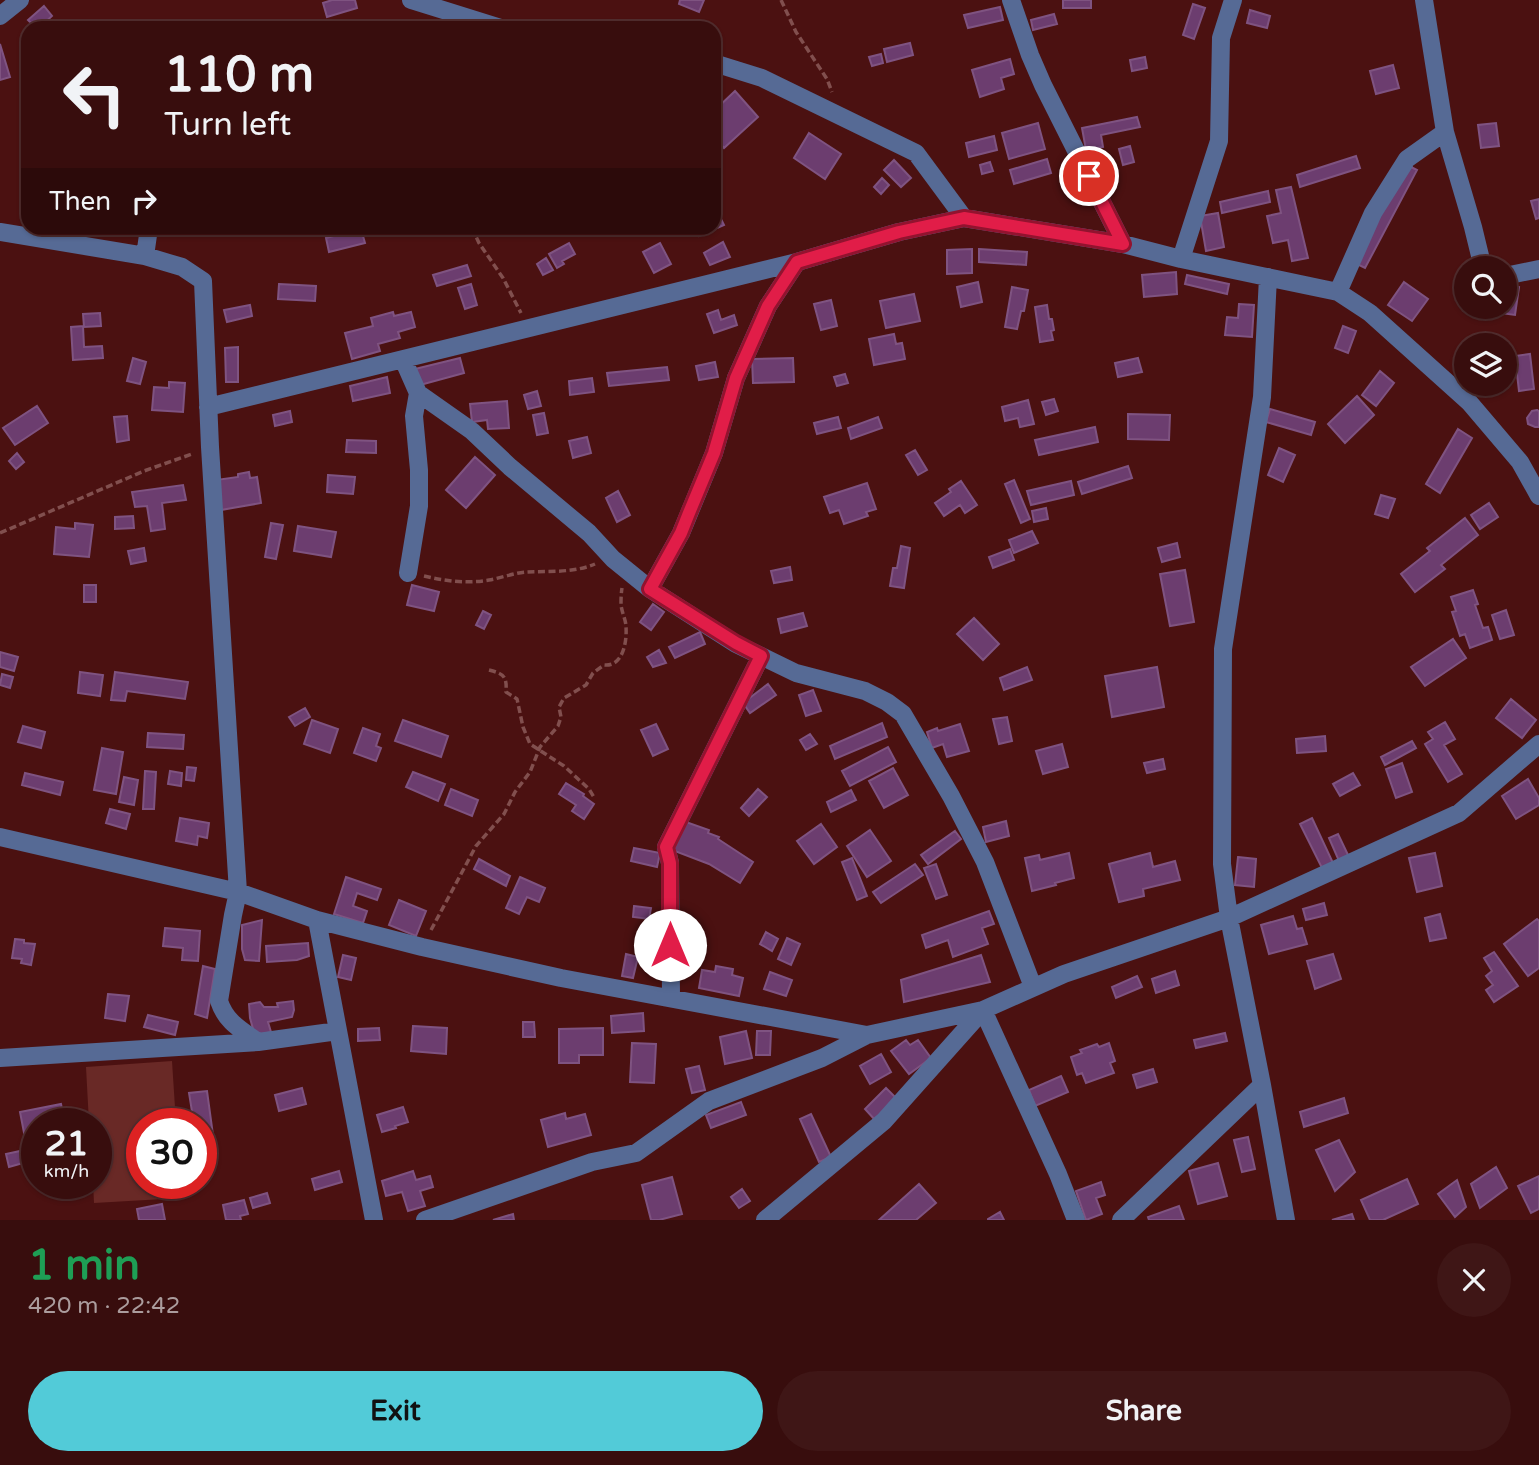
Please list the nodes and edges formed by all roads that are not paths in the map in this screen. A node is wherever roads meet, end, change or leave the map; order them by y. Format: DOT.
graph roads {
  1 [pos="411,0"];
  2 [pos="1011,0"];
  3 [pos="1233,0"];
  4 [pos="1424,0"];
  5 [pos="478,21"];
  6 [pos="721,64"];
  7 [pos="1446,132"];
  8 [pos="964,218"];
  9 [pos="0,232"];
  10 [pos="148,235"];
  11 [pos="1123,244"];
  12 [pos="145,256"];
  13 [pos="1480,256"];
  14 [pos="1181,259"];
  15 [pos="797,262"];
  16 [pos="1539,269"];
  17 [pos="1517,274"];
  18 [pos="1268,277"];
  19 [pos="1338,292"];
  20 [pos="403,359"];
  21 [pos="418,393"];
  22 [pos="208,407"];
  23 [pos="1539,496"];
  24 [pos="408,573"];
  25 [pos="650,589"];
  26 [pos="761,656"];
  27 [pos="1539,744"];
  28 [pos="0,837"];
  29 [pos="239,892"];
  30 [pos="1229,918"];
  31 [pos="317,920"];
  32 [pos="1033,987"];
  33 [pos="670,998"];
  34 [pos="983,1010"];
  35 [pos="338,1031"];
  36 [pos="867,1035"];
  37 [pos="258,1042"];
  38 [pos="0,1058"];
  39 [pos="1262,1084"];
  40 [pos="1127,1217"];
  41 [pos="374,1220"];
  42 [pos="425,1220"];
  43 [pos="765,1220"];
  44 [pos="1076,1220"];
  45 [pos="1286,1220"];
  1 -- 5 [label="street"];
  2 -- 11 [label="street"];
  3 -- 14 [label="street"];
  4 -- 7 [label="street"];
  6 -- 8 [label="street"];
  7 -- 13 [label="street"];
  7 -- 19 [label="street"];
  8 -- 11 [label="street"];
  8 -- 15 [label="street"];
  9 -- 12 [label="street"];
  10 -- 12 [label="street"];
  11 -- 14 [label="street"];
  12 -- 22 [label="street"];
  14 -- 18 [label="street"];
  15 -- 20 [label="street"];
  15 -- 25 [label="street"];
  16 -- 17 [label="street"];
  18 -- 19 [label="street"];
  18 -- 30 [label="street"];
  19 -- 23 [label="street"];
  20 -- 21 [label="street"];
  20 -- 22 [label="street"];
  21 -- 24 [label="street"];
  21 -- 25 [label="street"];
  22 -- 29 [label="street"];
  25 -- 26 [label="street"];
  26 -- 32 [label="street"];
  26 -- 33 [label="street"];
  27 -- 30 [label="street"];
  28 -- 29 [label="street"];
  29 -- 31 [label="street"];
  29 -- 37 [label="street"];
  30 -- 32 [label="street"];
  30 -- 39 [label="street"];
  31 -- 33 [label="street"];
  31 -- 35 [label="street"];
  32 -- 34 [label="street"];
  33 -- 36 [label="street"];
  34 -- 36 [label="street"];
  34 -- 43 [label="street"];
  34 -- 44 [label="street"];
  35 -- 37 [label="street"];
  35 -- 41 [label="street"];
  36 -- 42 [label="street"];
  37 -- 38 [label="street"];
  39 -- 40 [label="street"];
  39 -- 45 [label="street"];
}
